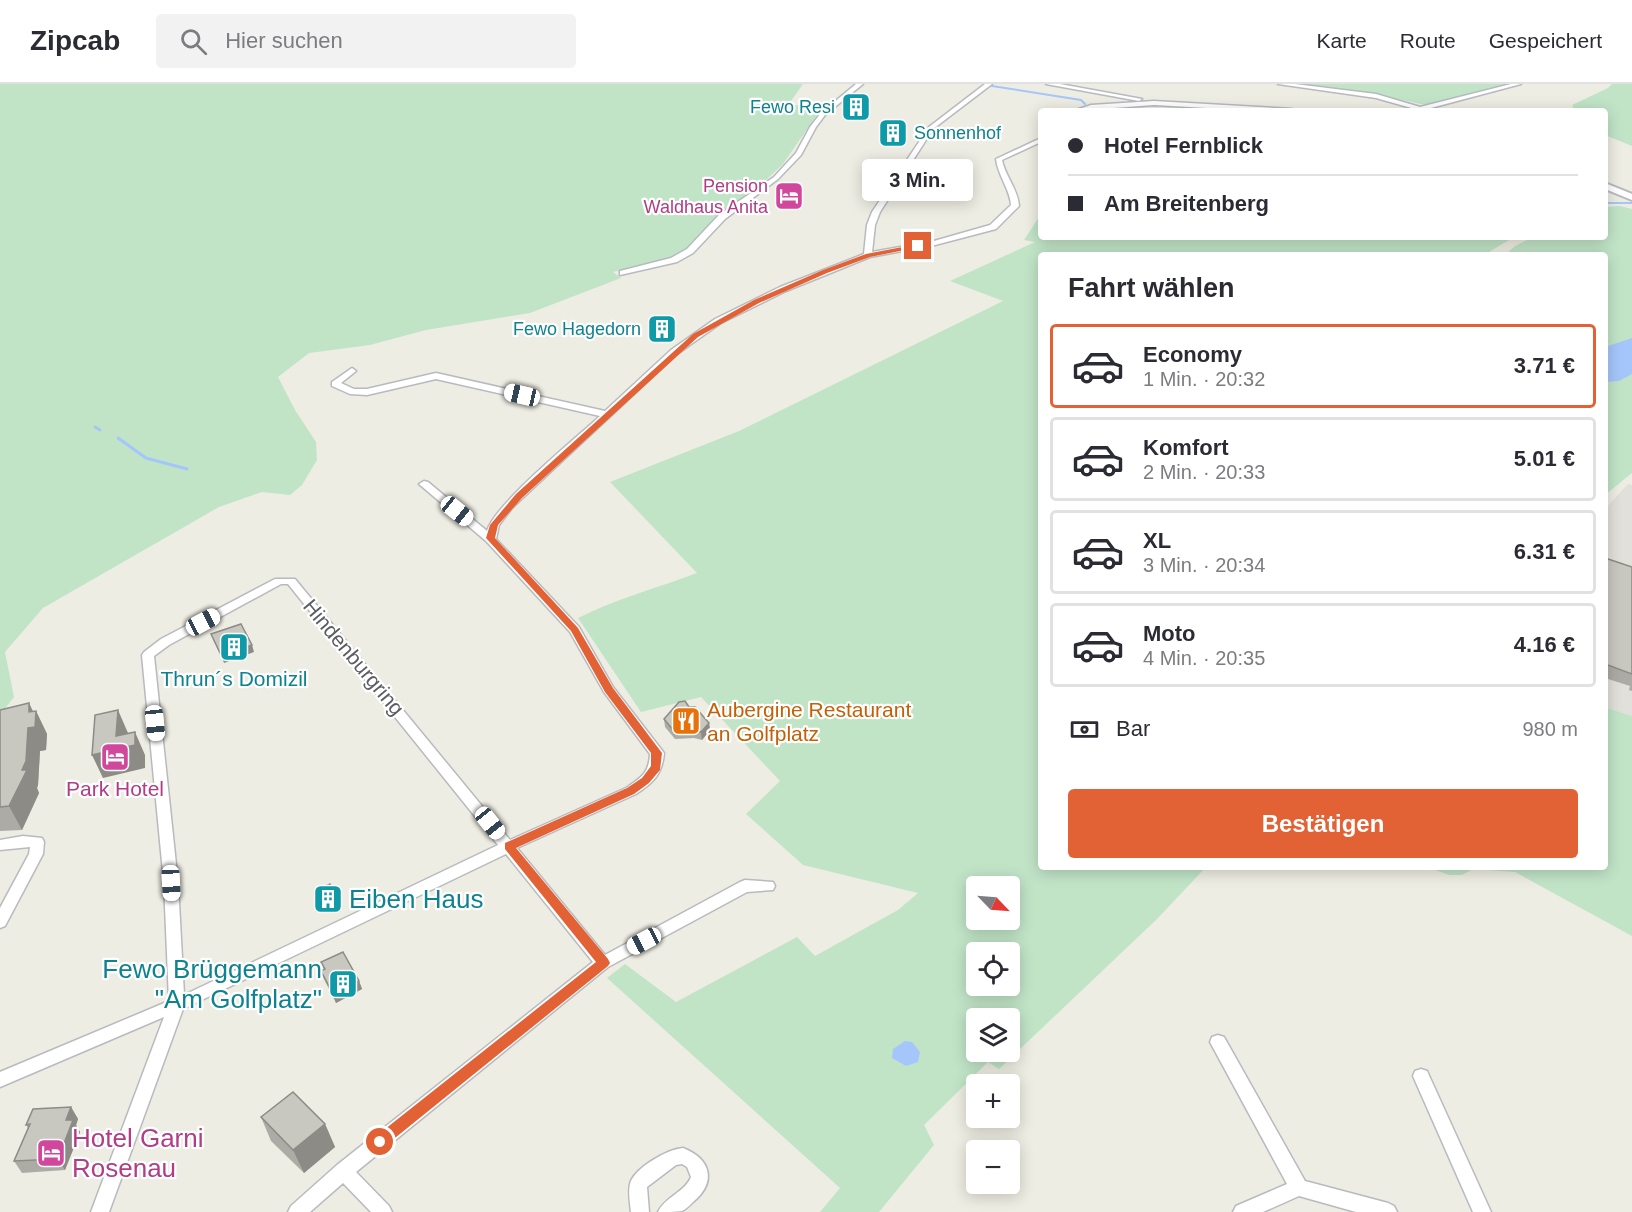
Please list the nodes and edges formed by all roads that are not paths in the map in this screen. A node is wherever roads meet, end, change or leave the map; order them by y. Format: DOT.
graph roads {
  1 [pos="860,84"];
  2 [pos="990,84"];
  3 [pos="1049,84"];
  4 [pos="1281,84"];
  5 [pos="1518,84"];
  6 [pos="1154,103"];
  7 [pos="1175,107"];
  8 [pos="1085,108"];
  9 [pos="1204,108"];
  10 [pos="1421,108"];
  11 [pos="1429,108"];
  12 [pos="1038,141"];
  13 [pos="1608,187"];
  14 [pos="1632,196"];
  15 [pos="868,255"];
  16 [pos="623,273"];
  17 [pos="352,370"];
  18 [pos="608,415"];
  19 [pos="424,484"];
  20 [pos="490,538"];
  21 [pos="0,845"];
  22 [pos="509,846"];
  23 [pos="768,886"];
  24 [pos="0,922"];
  25 [pos="603,963"];
  26 [pos="177,1005"];
  27 [pos="1218,1042"];
  28 [pos="1421,1076"];
  29 [pos="0,1080"];
  30 [pos="343,1171"];
  31 [pos="1299,1188"];
  32 [pos="100,1212"];
  33 [pos="297,1212"];
  34 [pos="383,1212"];
  35 [pos="639,1212"];
  36 [pos="668,1212"];
  37 [pos="1242,1212"];
  38 [pos="1388,1212"];
  39 [pos="1482,1212"];
  1 -- 16 [label="street"];
  2 -- 15 [label="street"];
  3 -- 6 [label="street"];
  4 -- 10 [label="street"];
  5 -- 11 [label="street"];
  6 -- 7 [label="street"];
  6 -- 8 [label="street"];
  7 -- 9 [label="street"];
  12 -- 15 [label="street"];
  13 -- 14 [label="street"];
  15 -- 18 [label="street"];
  17 -- 18 [label="street"];
  18 -- 20 [label="street"];
  19 -- 20 [label="street"];
  20 -- 22 [label="street"];
  21 -- 24 [label="street"];
  22 -- 25 [label="street"];
  22 -- 26 [label="street"];
  22 -- 26 [label="street, Hindenburgring"];
  23 -- 25 [label="street"];
  25 -- 30 [label="street"];
  26 -- 29 [label="street"];
  26 -- 32 [label="street"];
  27 -- 31 [label="street"];
  28 -- 39 [label="street"];
  30 -- 33 [label="street"];
  30 -- 34 [label="street"];
  31 -- 37 [label="street"];
  31 -- 38 [label="street"];
  35 -- 36 [label="street"];
}
